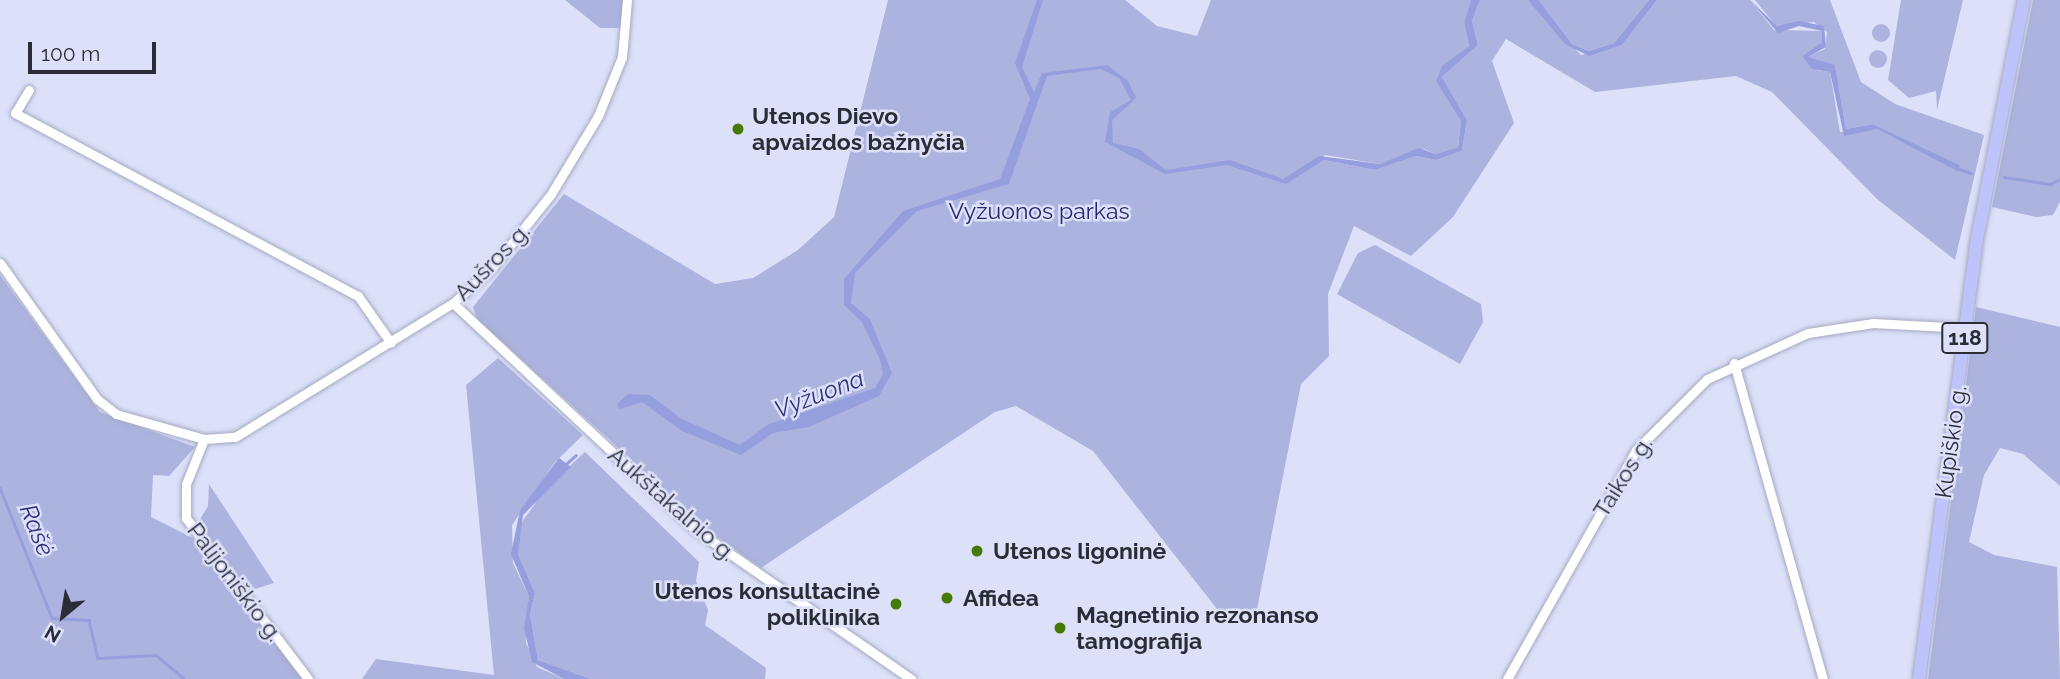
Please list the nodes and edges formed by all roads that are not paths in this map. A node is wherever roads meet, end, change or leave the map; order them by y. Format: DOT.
graph roads {
  1 [pos="627,0"];
  2 [pos="2024,0"];
  3 [pos="29,90"];
  4 [pos="0,263"];
  5 [pos="453,303"];
  6 [pos="1966,328"];
  7 [pos="391,342"];
  8 [pos="1734,363"];
  9 [pos="204,439"];
  10 [pos="308,679"];
  11 [pos="911,679"];
  12 [pos="1507,679"];
  13 [pos="1823,679"];
  14 [pos="1919,679"];
  1 -- 5 [label="street, Aušros g."];
  2 -- 6 [label="main road, Kupiškio g. / 118"];
  3 -- 7 [label="street"];
  4 -- 9 [label="street"];
  5 -- 7 [label="street, Aušros g."];
  5 -- 11 [label="street, Aukštakalnio g."];
  6 -- 8 [label="street, Taikos g."];
  6 -- 14 [label="main road, Kupiškio g. / 118"];
  7 -- 9 [label="street, Aušros g."];
  8 -- 12 [label="street, Taikos g."];
  8 -- 13 [label="street"];
  9 -- 10 [label="street, Palijoniškio g."];
}
